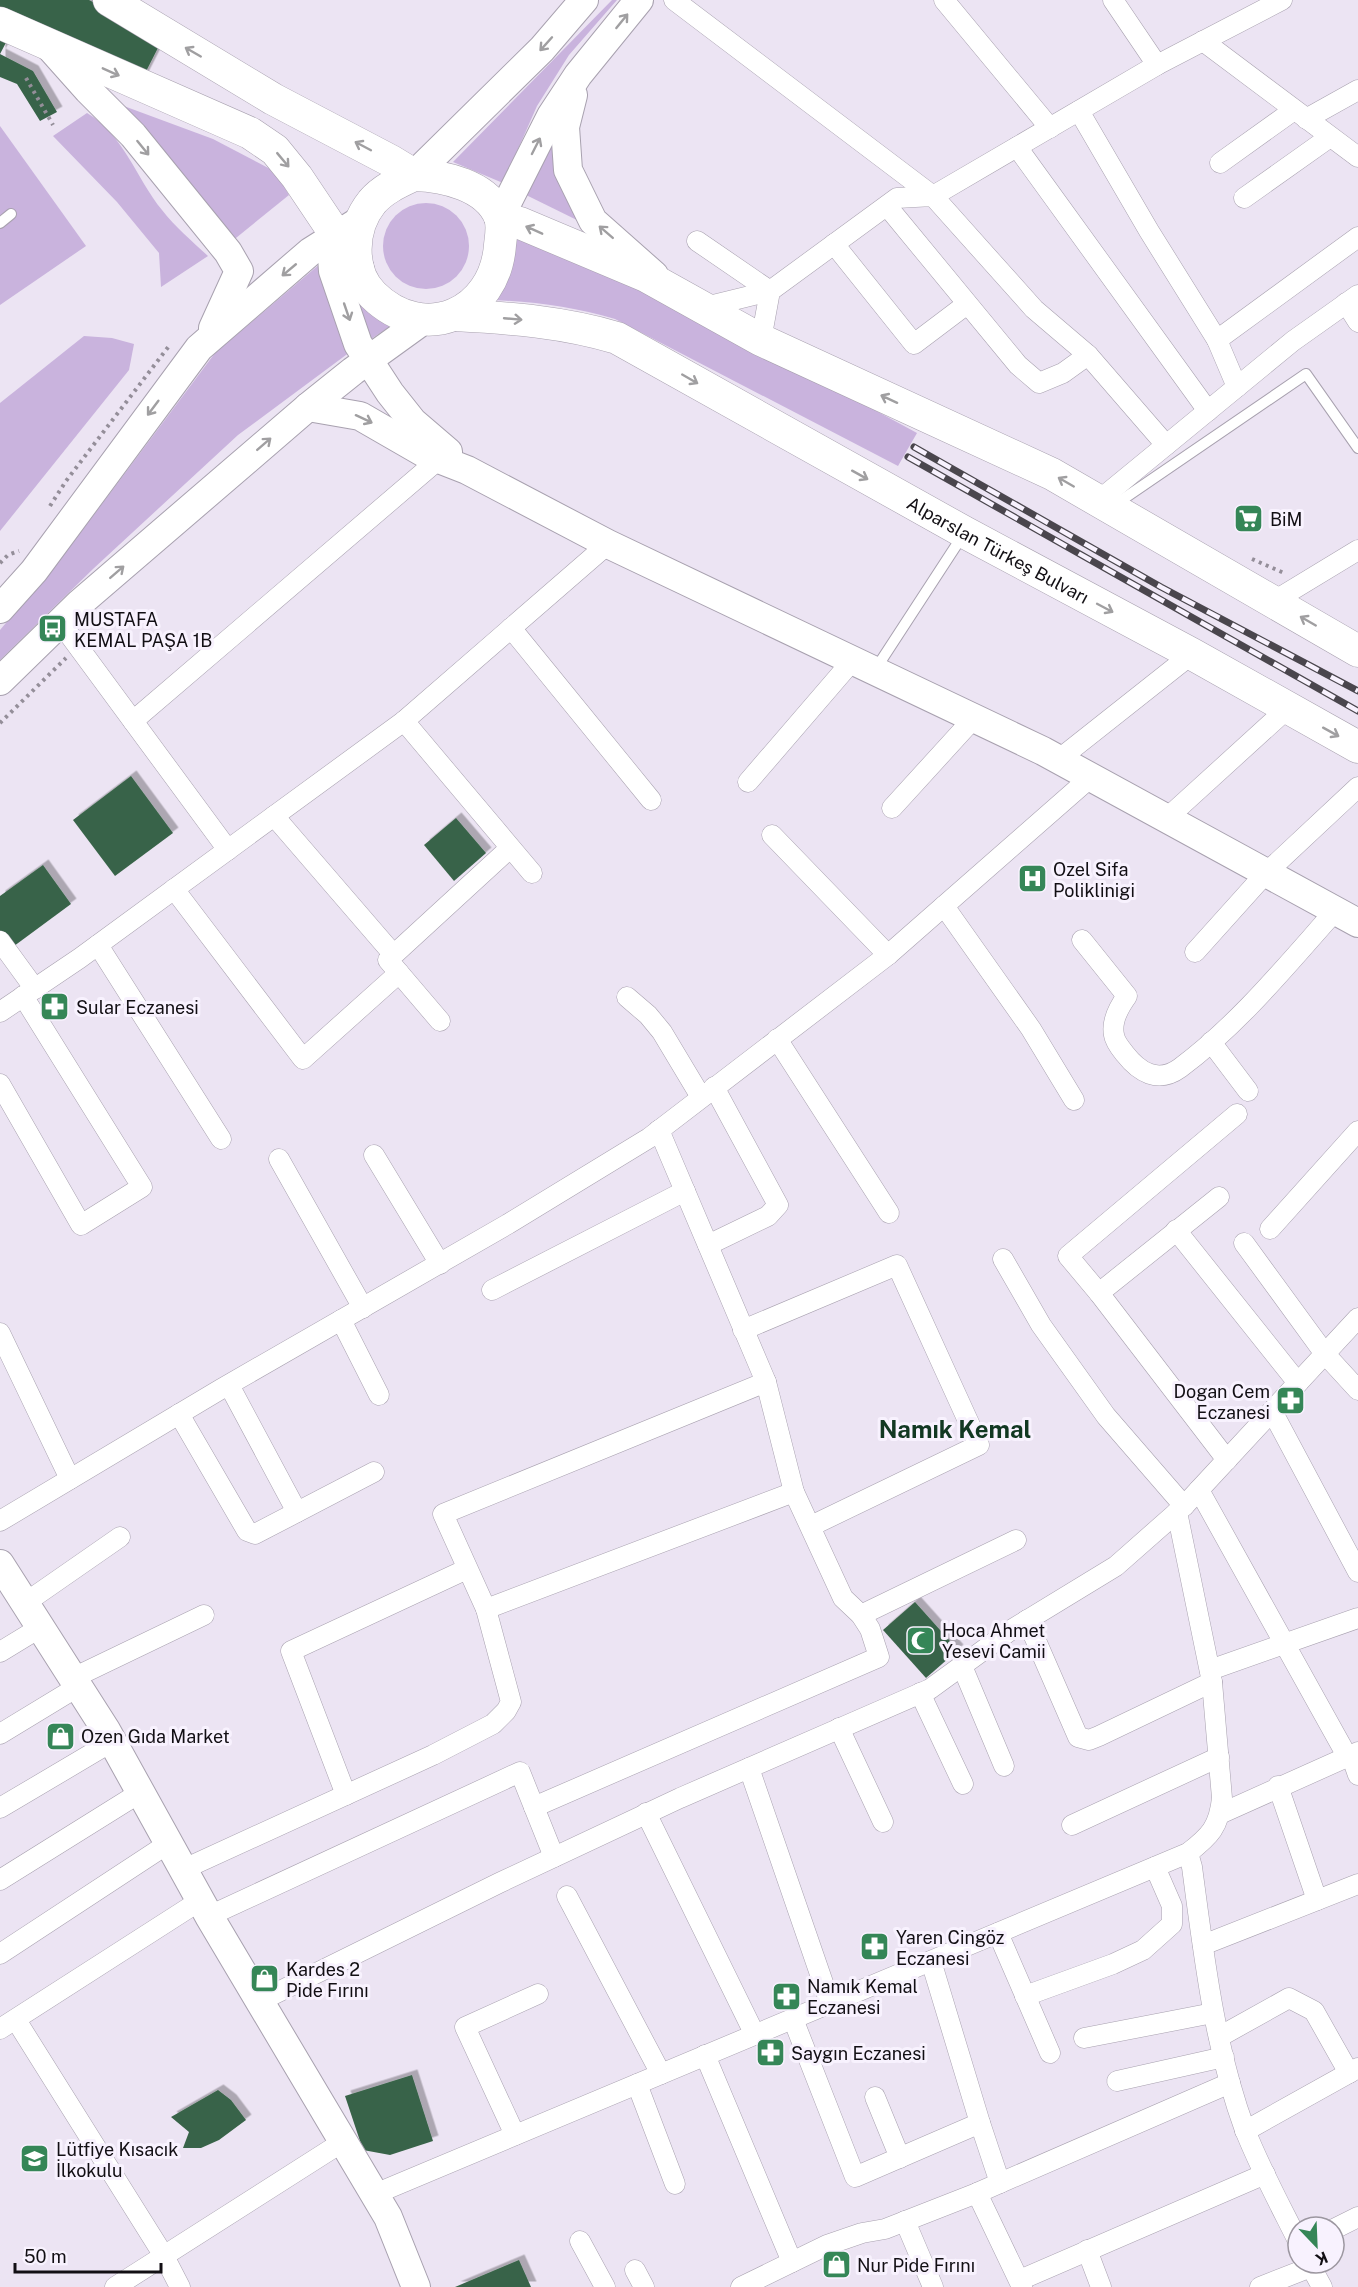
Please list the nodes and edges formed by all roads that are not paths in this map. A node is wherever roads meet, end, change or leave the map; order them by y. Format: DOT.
graph roads {
  1 [pos="109,0"];
  2 [pos="584,0"];
  3 [pos="639,0"];
  4 [pos="674,0"];
  5 [pos="944,0"];
  6 [pos="1113,0"];
  7 [pos="1282,0"];
  8 [pos="0,23"];
  9 [pos="1203,41"];
  10 [pos="47,44"];
  11 [pos="1157,65"];
  12 [pos="578,75"];
  13 [pos="1358,90"];
  14 [pos="1079,111"];
  15 [pos="1300,115"];
  16 [pos="1050,128"];
  17 [pos="1330,137"];
  18 [pos="1017,147"];
  19 [pos="1358,157"];
  20 [pos="1220,163"];
  21 [pos="414,175"];
  22 [pos="933,196"];
  23 [pos="1244,198"];
  24 [pos="886,206"];
  25 [pos="11,214"];
  26 [pos="500,217"];
  27 [pos="0,223"];
  28 [pos="349,227"];
  29 [pos="1358,237"];
  30 [pos="697,241"];
  31 [pos="834,244"];
  32 [pos="665,285"];
  33 [pos="770,291"];
  34 [pos="1352,299"];
  35 [pos="967,304"];
  36 [pos="701,308"];
  37 [pos="440,317"];
  38 [pos="1358,322"];
  39 [pos="761,340"];
  40 [pos="1217,340"];
  41 [pos="206,341"];
  42 [pos="1088,355"];
  43 [pos="369,359"];
  44 [pos="1237,387"];
  45 [pos="308,407"];
  46 [pos="1208,411"];
  47 [pos="1166,445"];
  48 [pos="1358,448"];
  49 [pos="451,460"];
  50 [pos="1104,504"];
  51 [pos="964,532"];
  52 [pos="608,544"];
  53 [pos="1358,550"];
  54 [pos="1274,602"];
  55 [pos="0,609"];
  56 [pos="67,616"];
  57 [pos="511,628"];
  58 [pos="1358,651"];
  59 [pos="1192,654"];
  60 [pos="864,666"];
  61 [pos="0,681"];
  62 [pos="1288,708"];
  63 [pos="974,718"];
  64 [pos="133,721"];
  65 [pos="404,722"];
  66 [pos="1358,747"];
  67 [pos="1058,760"];
  68 [pos="1091,777"];
  69 [pos="748,782"];
  70 [pos="1358,787"];
  71 [pos="651,801"];
  72 [pos="892,808"];
  73 [pos="274,816"];
  74 [pos="1166,819"];
  75 [pos="772,835"];
  76 [pos="510,848"];
  77 [pos="228,850"];
  78 [pos="532,873"];
  79 [pos="1266,873"];
  80 [pos="174,889"];
  81 [pos="944,906"];
  82 [pos="1347,917"];
  83 [pos="1082,940"];
  84 [pos="0,941"];
  85 [pos="98,945"];
  86 [pos="1195,952"];
  87 [pos="888,955"];
  88 [pos="396,964"];
  89 [pos="29,993"];
  90 [pos="627,997"];
  91 [pos="0,1012"];
  92 [pos="440,1021"];
  93 [pos="777,1039"];
  94 [pos="1211,1042"];
  95 [pos="0,1084"];
  96 [pos="1248,1091"];
  97 [pos="708,1092"];
  98 [pos="1074,1100"];
  99 [pos="1237,1114"];
  100 [pos="659,1130"];
  101 [pos="1358,1131"];
  102 [pos="220,1139"];
  103 [pos="374,1155"];
  104 [pos="279,1159"];
  105 [pos="685,1191"];
  106 [pos="1219,1197"];
  107 [pos="890,1213"];
  108 [pos="1270,1229"];
  109 [pos="1176,1230"];
  110 [pos="1244,1243"];
  111 [pos="708,1245"];
  112 [pos="1003,1259"];
  113 [pos="440,1264"];
  114 [pos="492,1290"];
  115 [pos="1099,1293"];
  116 [pos="363,1308"];
  117 [pos="1358,1318"];
  118 [pos="341,1320"];
  119 [pos="743,1330"];
  120 [pos="0,1333"];
  121 [pos="1325,1354"];
  122 [pos="766,1382"];
  123 [pos="1298,1383"];
  124 [pos="229,1385"];
  125 [pos="1358,1390"];
  126 [pos="379,1395"];
  127 [pos="1272,1411"];
  128 [pos="179,1414"];
  129 [pos="1227,1460"];
  130 [pos="374,1472"];
  131 [pos="70,1479"];
  132 [pos="1199,1490"];
  133 [pos="794,1492"];
  134 [pos="1181,1509"];
  135 [pos="297,1512"];
  136 [pos="0,1521"];
  137 [pos="811,1526"];
  138 [pos="120,1537"];
  139 [pos="1016,1540"];
  140 [pos="0,1564"];
  141 [pos="467,1569"];
  142 [pos="1358,1572"];
  143 [pos="25,1603"];
  144 [pos="486,1610"];
  145 [pos="204,1615"];
  146 [pos="861,1615"];
  147 [pos="1358,1618"];
  148 [pos="1027,1620"];
  149 [pos="41,1627"];
  150 [pos="1286,1645"];
  151 [pos="0,1652"];
  152 [pos="962,1666"];
  153 [pos="1211,1676"];
  154 [pos="76,1682"];
  155 [pos="920,1693"];
  156 [pos="839,1728"];
  157 [pos="0,1734"];
  158 [pos="112,1741"];
  159 [pos="1352,1754"];
  160 [pos="1218,1757"];
  161 [pos="1004,1766"];
  162 [pos="748,1768"];
  163 [pos="1358,1775"];
  164 [pos="963,1784"];
  165 [pos="1278,1786"];
  166 [pos="141,1792"];
  167 [pos="346,1795"];
  168 [pos="534,1807"];
  169 [pos="0,1808"];
  170 [pos="646,1814"];
  171 [pos="1220,1814"];
  172 [pos="883,1822"];
  173 [pos="1072,1825"];
  174 [pos="170,1844"];
  175 [pos="1188,1853"];
  176 [pos="554,1857"];
  177 [pos="1155,1867"];
  178 [pos="184,1869"];
  179 [pos="0,1880"];
  180 [pos="1358,1884"];
  181 [pos="567,1896"];
  182 [pos="1317,1900"];
  183 [pos="205,1908"];
  184 [pos="998,1933"];
  185 [pos="1203,1945"];
  186 [pos="0,1954"];
  187 [pos="931,1961"];
  188 [pos="538,1994"];
  189 [pos="1025,1996"];
  190 [pos="260,2001"];
  191 [pos="830,2003"];
  192 [pos="1213,2013"];
  193 [pos="793,2019"];
  194 [pos="8,2025"];
  195 [pos="755,2035"];
  196 [pos="1219,2037"];
  197 [pos="1084,2038"];
  198 [pos="1050,2053"];
  199 [pos="705,2055"];
  200 [pos="1224,2057"];
  201 [pos="1354,2071"];
  202 [pos="661,2074"];
  203 [pos="1118,2081"];
  204 [pos="1230,2083"];
  205 [pos="637,2084"];
  206 [pos="875,2097"];
  207 [pos="980,2123"];
  208 [pos="1245,2131"];
  209 [pos="515,2135"];
  210 [pos="344,2141"];
  211 [pos="900,2158"];
  212 [pos="1265,2174"];
  213 [pos="1000,2182"];
  214 [pos="675,2184"];
  215 [pos="977,2193"];
  216 [pos="375,2194"];
  217 [pos="1286,2217"];
  218 [pos="905,2221"];
  219 [pos="580,2241"];
  220 [pos="1087,2250"];
  221 [pos="164,2256"];
  222 [pos="792,2262"];
  223 [pos="1287,2275"];
  224 [pos="1021,2284"];
  225 [pos="122,2285"];
  226 [pos="180,2287"];
  227 [pos="416,2287"];
  228 [pos="605,2287"];
  229 [pos="741,2287"];
  230 [pos="933,2287"];
  231 [pos="1101,2287"];
  232 [pos="1260,2287"];
  21 -- 1 [label="main road, one-way"];
  2 -- 21 [label="main road, one-way"];
  12 -- 3 [label="main road, one-way"];
  4 -- 22 [label="street"];
  5 -- 16 [label="street"];
  6 -- 11 [label="street"];
  7 -- 9 [label="street"];
  8 -- 10 [label="main road"];
  9 -- 11 [label="street"];
  9 -- 15 [label="street"];
  10 -- 28 [label="main road, one-way"];
  10 -- 41 [label="main road, one-way"];
  11 -- 14 [label="street"];
  26 -- 12 [label="main road, one-way"];
  32 -- 12 [label="main road, one-way"];
  13 -- 15 [label="street"];
  14 -- 16 [label="street"];
  14 -- 40 [label="street"];
  15 -- 17 [label="street"];
  15 -- 20 [label="street"];
  16 -- 18 [label="street"];
  17 -- 19 [label="street"];
  17 -- 23 [label="street"];
  18 -- 22 [label="street"];
  18 -- 46 [label="street"];
  21 -- 26 [label="main road"];
  21 -- 28 [label="main road"];
  22 -- 24 [label="street"];
  22 -- 42 [label="street"];
  24 -- 31 [label="street"];
  24 -- 35 [label="street"];
  25 -- 27 [label="lane"];
  32 -- 26 [label="main road, one-way"];
  26 -- 37 [label="main road"];
  28 -- 37 [label="main road"];
  28 -- 41 [label="main road, one-way"];
  28 -- 43 [label="main road, one-way"];
  29 -- 40 [label="street"];
  30 -- 33 [label="street"];
  31 -- 33 [label="street"];
  31 -- 35 [label="street"];
  32 -- 36 [label="main road"];
  33 -- 36 [label="street"];
  33 -- 39 [label="street"];
  34 -- 38 [label="street"];
  34 -- 44 [label="street"];
  35 -- 42 [label="street"];
  36 -- 39 [label="main road"];
  37 -- 43 [label="main road"];
  37 -- 51 [label="main road, Alparslan Türkeş Bulvarı, one-way"];
  50 -- 39 [label="main road, one-way"];
  40 -- 44 [label="street"];
  41 -- 55 [label="main road, one-way"];
  42 -- 47 [label="street"];
  43 -- 45 [label="main road"];
  43 -- 49 [label="main road"];
  44 -- 46 [label="street"];
  45 -- 49 [label="main road, one-way"];
  56 -- 45 [label="main road, one-way"];
  46 -- 47 [label="street"];
  47 -- 50 [label="street"];
  48 -- 50 [label="lane"];
  49 -- 52 [label="main road"];
  49 -- 64 [label="street"];
  50 -- 54 [label="main road"];
  51 -- 59 [label="main road, Alparslan Türkeş Bulvarı, one-way"];
  51 -- 60 [label="lane"];
  52 -- 57 [label="street"];
  52 -- 60 [label="main road"];
  53 -- 54 [label="street"];
  58 -- 54 [label="main road, one-way"];
  56 -- 61 [label="main road"];
  56 -- 64 [label="street"];
  57 -- 65 [label="street"];
  57 -- 71 [label="street"];
  59 -- 62 [label="main road, Alparslan Türkeş Bulvarı"];
  59 -- 67 [label="street"];
  60 -- 63 [label="main road"];
  60 -- 69 [label="street"];
  62 -- 66 [label="main road, Alparslan Türkeş Bulvarı, one-way"];
  62 -- 74 [label="street"];
  63 -- 67 [label="main road"];
  63 -- 72 [label="street"];
  64 -- 77 [label="street"];
  65 -- 73 [label="street"];
  65 -- 76 [label="street"];
  67 -- 68 [label="main road"];
  68 -- 74 [label="main road"];
  68 -- 81 [label="street"];
  70 -- 79 [label="street"];
  73 -- 77 [label="street"];
  73 -- 88 [label="street"];
  74 -- 79 [label="main road"];
  75 -- 87 [label="street"];
  76 -- 78 [label="street"];
  76 -- 88 [label="street"];
  77 -- 80 [label="street"];
  79 -- 82 [label="main road"];
  79 -- 86 [label="street"];
  80 -- 85 [label="street"];
  80 -- 88 [label="street"];
  81 -- 87 [label="street"];
  81 -- 98 [label="street"];
  82 -- 94 [label="street"];
  83 -- 94 [label="street"];
  84 -- 89 [label="street"];
  85 -- 89 [label="street"];
  85 -- 102 [label="street"];
  87 -- 93 [label="street"];
  88 -- 92 [label="street"];
  89 -- 91 [label="street"];
  89 -- 95 [label="street"];
  90 -- 97 [label="street"];
  93 -- 97 [label="street"];
  93 -- 107 [label="street"];
  94 -- 96 [label="street"];
  97 -- 100 [label="street"];
  97 -- 111 [label="street"];
  99 -- 115 [label="street"];
  100 -- 105 [label="street"];
  100 -- 113 [label="street"];
  101 -- 108 [label="street"];
  103 -- 113 [label="street"];
  104 -- 116 [label="street"];
  105 -- 111 [label="street"];
  105 -- 114 [label="street"];
  106 -- 109 [label="street"];
  109 -- 115 [label="street"];
  109 -- 123 [label="street"];
  110 -- 121 [label="street"];
  111 -- 119 [label="street"];
  112 -- 134 [label="street"];
  113 -- 116 [label="street"];
  115 -- 129 [label="street"];
  116 -- 118 [label="street"];
  117 -- 121 [label="street"];
  118 -- 124 [label="street"];
  118 -- 126 [label="street"];
  119 -- 122 [label="street"];
  119 -- 137 [label="street"];
  120 -- 131 [label="street"];
  121 -- 123 [label="street"];
  121 -- 125 [label="street"];
  122 -- 133 [label="street"];
  122 -- 141 [label="street"];
  123 -- 127 [label="street"];
  124 -- 128 [label="street"];
  124 -- 135 [label="street"];
  127 -- 129 [label="street"];
  127 -- 142 [label="street"];
  128 -- 131 [label="street"];
  128 -- 135 [label="street"];
  129 -- 132 [label="street"];
  130 -- 135 [label="street"];
  131 -- 136 [label="street"];
  132 -- 134 [label="street"];
  132 -- 150 [label="street"];
  133 -- 137 [label="street"];
  133 -- 144 [label="street"];
  134 -- 148 [label="street"];
  134 -- 153 [label="street"];
  137 -- 146 [label="street"];
  138 -- 143 [label="street"];
  139 -- 146 [label="street"];
  140 -- 143 [label="main road"];
  141 -- 144 [label="street"];
  141 -- 167 [label="street"];
  143 -- 149 [label="main road"];
  144 -- 167 [label="street"];
  145 -- 154 [label="street"];
  146 -- 168 [label="street"];
  147 -- 150 [label="street"];
  148 -- 152 [label="street"];
  148 -- 153 [label="street"];
  149 -- 151 [label="street"];
  149 -- 154 [label="main road"];
  150 -- 153 [label="street"];
  150 -- 159 [label="street"];
  152 -- 155 [label="street"];
  152 -- 161 [label="street"];
  153 -- 160 [label="street"];
  154 -- 157 [label="street"];
  154 -- 158 [label="main road"];
  155 -- 156 [label="street"];
  155 -- 164 [label="street"];
  156 -- 162 [label="street"];
  156 -- 172 [label="street"];
  158 -- 166 [label="main road"];
  158 -- 169 [label="street"];
  159 -- 163 [label="street"];
  159 -- 165 [label="street"];
  160 -- 171 [label="street"];
  160 -- 173 [label="street"];
  162 -- 170 [label="street"];
  162 -- 191 [label="street"];
  165 -- 171 [label="street"];
  165 -- 182 [label="street"];
  166 -- 174 [label="main road"];
  166 -- 179 [label="street"];
  167 -- 178 [label="street"];
  168 -- 176 [label="street"];
  168 -- 183 [label="street"];
  170 -- 176 [label="street"];
  170 -- 195 [label="street"];
  171 -- 175 [label="street"];
  174 -- 178 [label="main road"];
  174 -- 186 [label="street"];
  175 -- 177 [label="street"];
  175 -- 185 [label="street"];
  176 -- 190 [label="street"];
  177 -- 184 [label="street"];
  177 -- 189 [label="street"];
  178 -- 183 [label="main road"];
  180 -- 182 [label="street"];
  181 -- 202 [label="street"];
  182 -- 185 [label="street"];
  183 -- 190 [label="main road"];
  183 -- 194 [label="street"];
  184 -- 187 [label="street"];
  184 -- 189 [label="street"];
  185 -- 192 [label="street"];
  187 -- 191 [label="street"];
  187 -- 207 [label="street"];
  188 -- 209 [label="street"];
  189 -- 198 [label="street"];
  190 -- 210 [label="main road"];
  191 -- 193 [label="street"];
  192 -- 196 [label="street"];
  192 -- 197 [label="street"];
  193 -- 195 [label="street"];
  193 -- 211 [label="street"];
  194 -- 221 [label="street"];
  195 -- 199 [label="street"];
  196 -- 200 [label="street"];
  196 -- 201 [label="street"];
  199 -- 202 [label="street"];
  199 -- 222 [label="street"];
  200 -- 203 [label="street"];
  200 -- 204 [label="street"];
  201 -- 208 [label="street"];
  202 -- 205 [label="street"];
  204 -- 208 [label="street"];
  204 -- 213 [label="street"];
  205 -- 209 [label="street"];
  205 -- 214 [label="street"];
  206 -- 211 [label="street"];
  207 -- 211 [label="street"];
  207 -- 213 [label="street"];
  208 -- 212 [label="street"];
  209 -- 216 [label="street"];
  210 -- 216 [label="main road"];
  210 -- 221 [label="street"];
  212 -- 217 [label="street"];
  212 -- 220 [label="street"];
  213 -- 215 [label="street"];
  215 -- 218 [label="street"];
  215 -- 224 [label="street"];
  216 -- 227 [label="main road"];
  218 -- 222 [label="street"];
  218 -- 230 [label="street"];
  219 -- 228 [label="street"];
  220 -- 224 [label="street"];
  220 -- 231 [label="street"];
  221 -- 225 [label="street"];
  221 -- 226 [label="street"];
  222 -- 229 [label="street"];
  223 -- 232 [label="street"];
}
